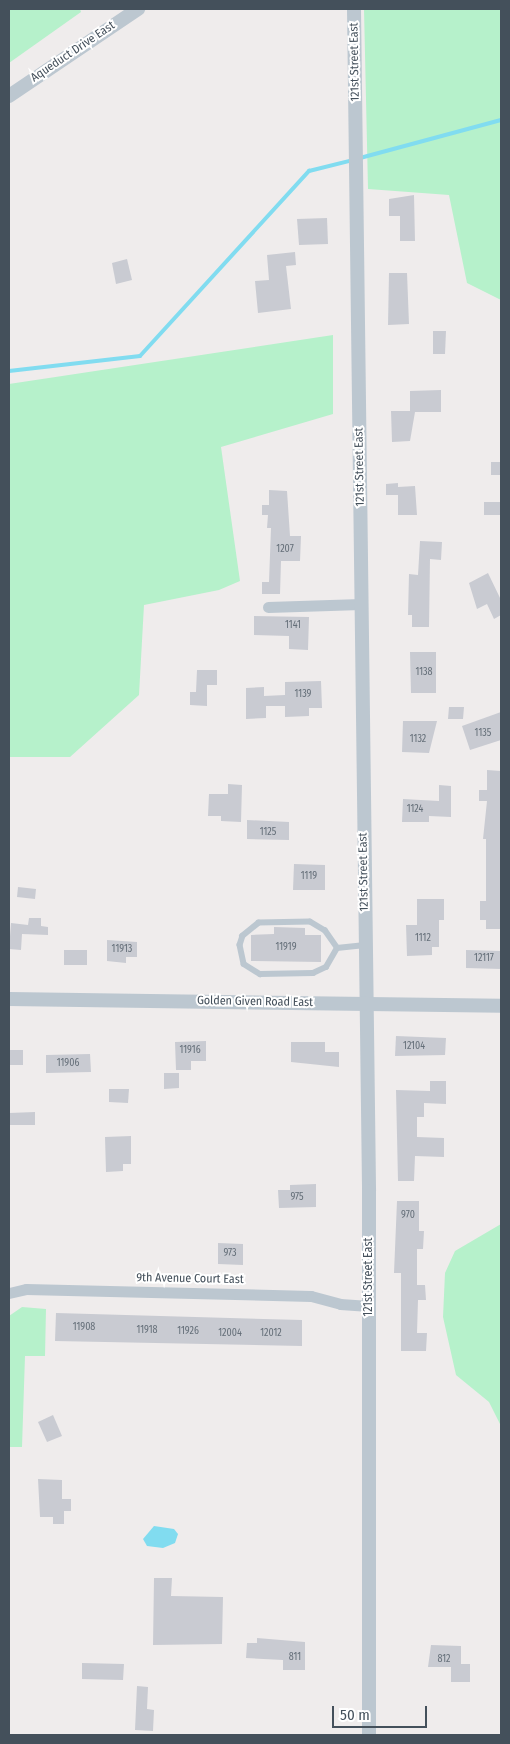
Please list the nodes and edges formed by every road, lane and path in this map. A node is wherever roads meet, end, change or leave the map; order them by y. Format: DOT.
graph roads {
  1 [pos="138,9"];
  2 [pos="354,9"];
  3 [pos="9,96"];
  4 [pos="361,604"];
  5 [pos="268,607"];
  6 [pos="365,945"];
  7 [pos="337,948"];
  8 [pos="9,999"];
  9 [pos="366,1004"];
  10 [pos="501,1006"];
  11 [pos="9,1293"];
  12 [pos="369,1306"];
  13 [pos="369,1735"];
  1 -- 3 [label="street, Aqueduct Drive East"];
  2 -- 4 [label="street, 121st Street East"];
  4 -- 5 [label="street"];
  4 -- 6 [label="street, 121st Street East"];
  6 -- 7 [label="lane"];
  6 -- 9 [label="street, 121st Street East"];
  7 -- 7 [label="lane"];
  8 -- 9 [label="street, Golden Given Road East"];
  9 -- 10 [label="street, Golden Given Road East"];
  9 -- 12 [label="street, 121st Street East"];
  11 -- 12 [label="street, 9th Avenue Court East"];
  12 -- 13 [label="street, 121st Street East"];
}
